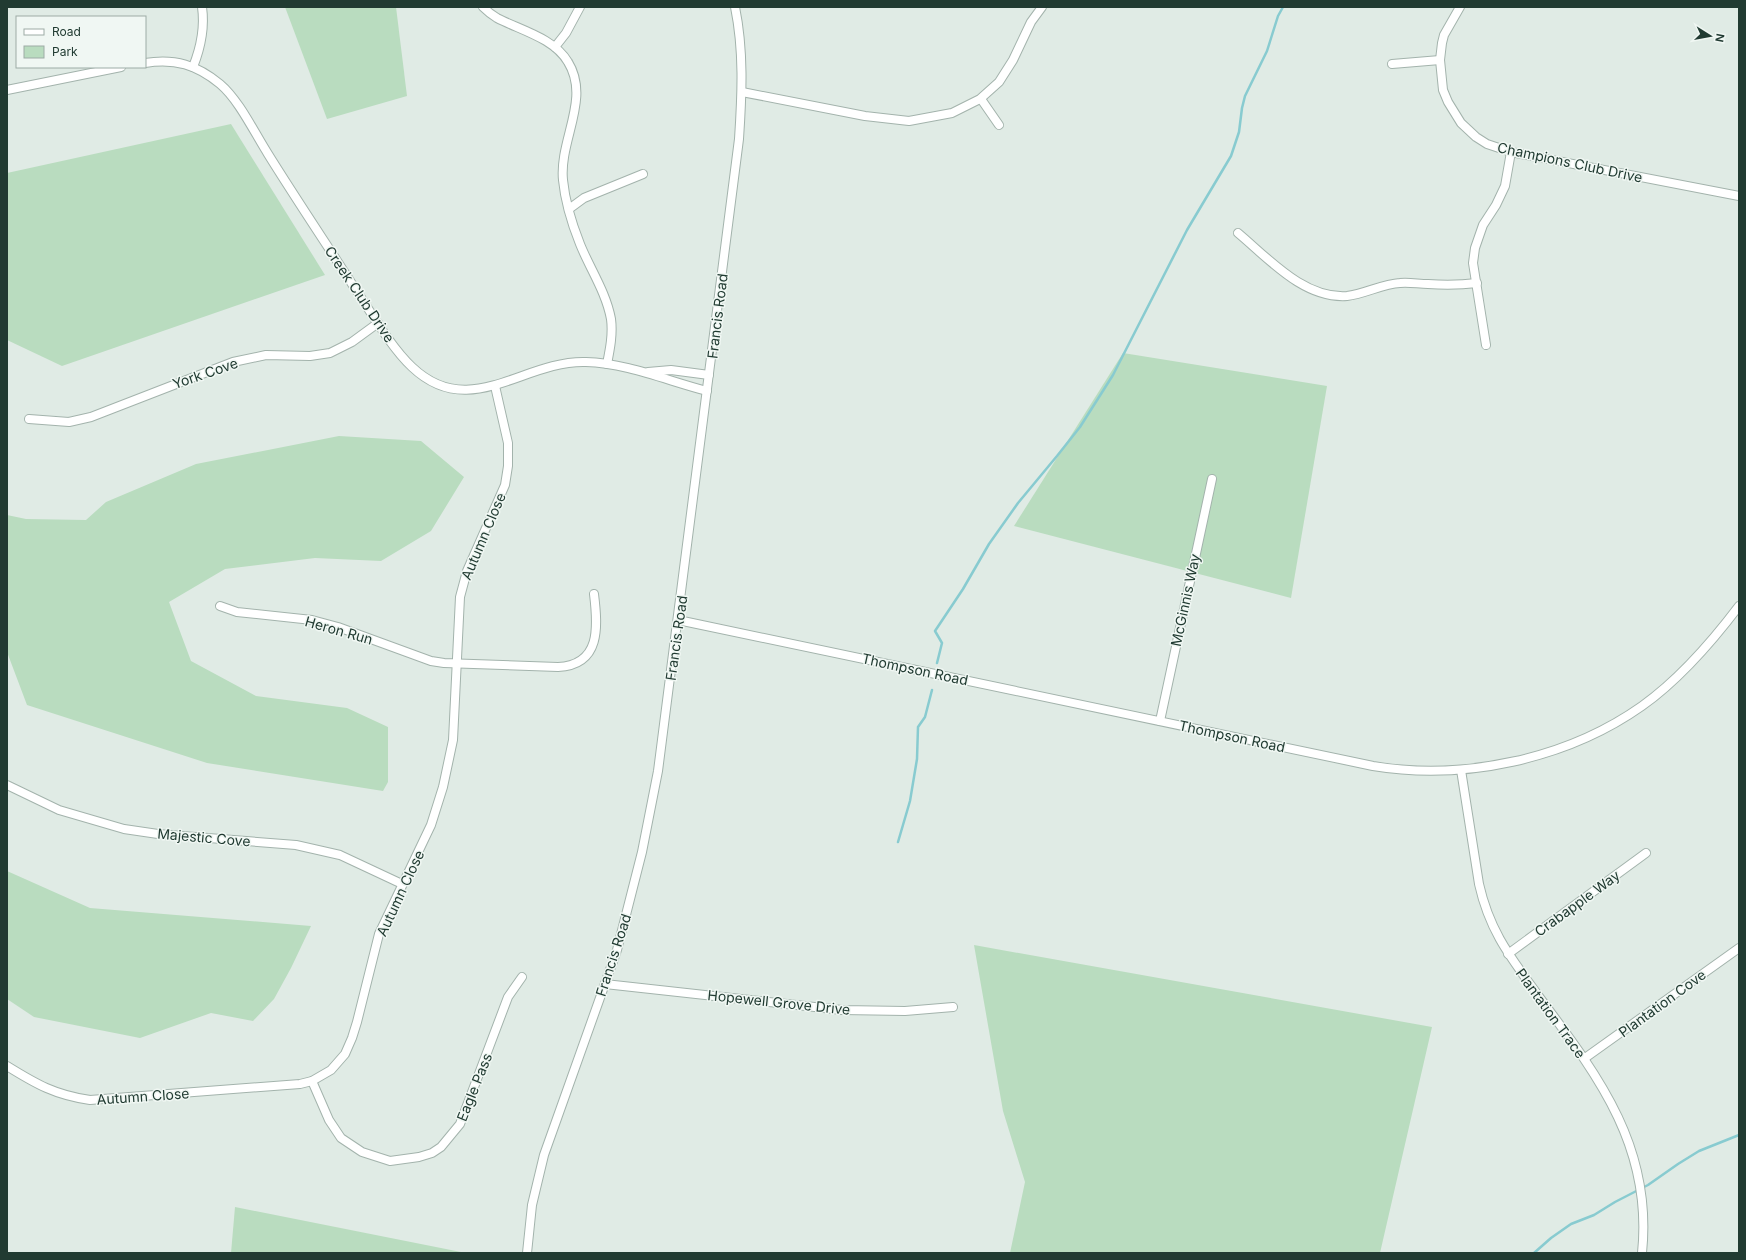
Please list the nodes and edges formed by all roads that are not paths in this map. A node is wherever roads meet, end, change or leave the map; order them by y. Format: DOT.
graph roads {
  1 [pos="202,7"];
  2 [pos="483,7"];
  3 [pos="580,7"];
  4 [pos="735,7"];
  5 [pos="1042,7"];
  6 [pos="1460,7"];
  7 [pos="555,47"];
  8 [pos="1440,60"];
  9 [pos="146,63"];
  10 [pos="1392,64"];
  11 [pos="193,67"];
  12 [pos="116,68"];
  13 [pos="7,90"];
  14 [pos="742,92"];
  15 [pos="981,98"];
  16 [pos="999,124"];
  17 [pos="1511,152"];
  18 [pos="643,174"];
  19 [pos="1739,196"];
  20 [pos="569,209"];
  21 [pos="1238,233"];
  22 [pos="1477,283"];
  23 [pos="378,323"];
  24 [pos="1486,345"];
  25 [pos="607,364"];
  26 [pos="644,372"];
  27 [pos="709,375"];
  28 [pos="495,386"];
  29 [pos="707,391"];
  30 [pos="29,419"];
  31 [pos="1212,479"];
  32 [pos="594,594"];
  33 [pos="220,606"];
  34 [pos="1739,606"];
  35 [pos="678,620"];
  36 [pos="456,664"];
  37 [pos="1160,721"];
  38 [pos="1460,770"];
  39 [pos="7,785"];
  40 [pos="1646,853"];
  41 [pos="402,884"];
  42 [pos="1739,948"];
  43 [pos="1508,954"];
  44 [pos="522,977"];
  45 [pos="605,984"];
  46 [pos="953,1007"];
  47 [pos="1585,1058"];
  48 [pos="7,1066"];
  49 [pos="312,1081"];
  50 [pos="527,1253"];
  51 [pos="1642,1253"];
  1 -- 11 [label="street"];
  2 -- 7 [label="street"];
  3 -- 7 [label="street"];
  4 -- 14 [label="street, Francis Road"];
  5 -- 15 [label="street"];
  6 -- 8 [label="street, Champions Club Drive"];
  7 -- 20 [label="street"];
  8 -- 10 [label="street"];
  8 -- 17 [label="street, Champions Club Drive"];
  9 -- 11 [label="street, Creek Club Drive"];
  11 -- 23 [label="street, Creek Club Drive"];
  12 -- 13 [label="street"];
  14 -- 15 [label="street"];
  14 -- 27 [label="street, Francis Road"];
  15 -- 16 [label="street"];
  17 -- 19 [label="street, Champions Club Drive"];
  17 -- 22 [label="street"];
  18 -- 20 [label="street"];
  20 -- 25 [label="street"];
  21 -- 22 [label="street"];
  22 -- 24 [label="street"];
  23 -- 28 [label="street, Creek Club Drive"];
  23 -- 30 [label="street, York Cove"];
  25 -- 26 [label="street, Creek Club Drive"];
  25 -- 28 [label="street, Creek Club Drive"];
  26 -- 27 [label="street, Creek Club Drive"];
  26 -- 29 [label="street, Creek Club Drive"];
  27 -- 29 [label="street, Francis Road"];
  28 -- 36 [label="street, Autumn Close"];
  29 -- 35 [label="street, Francis Road"];
  31 -- 37 [label="street, McGinnis Way"];
  32 -- 36 [label="street, Heron Run"];
  33 -- 36 [label="street, Heron Run"];
  34 -- 38 [label="street, Thompson Road"];
  35 -- 37 [label="street, Thompson Road"];
  35 -- 45 [label="street, Francis Road"];
  36 -- 41 [label="street, Autumn Close"];
  37 -- 38 [label="street, Thompson Road"];
  38 -- 43 [label="street, Plantation Trace"];
  39 -- 41 [label="street, Majestic Cove"];
  40 -- 43 [label="street, Crabapple Way"];
  41 -- 49 [label="street, Autumn Close"];
  42 -- 47 [label="street, Plantation Cove"];
  43 -- 47 [label="street, Plantation Trace"];
  44 -- 49 [label="street, Eagle Pass"];
  45 -- 46 [label="street, Hopewell Grove Drive"];
  45 -- 50 [label="street, Francis Road"];
  47 -- 51 [label="street, Plantation Trace"];
  48 -- 49 [label="street, Autumn Close"];
}
